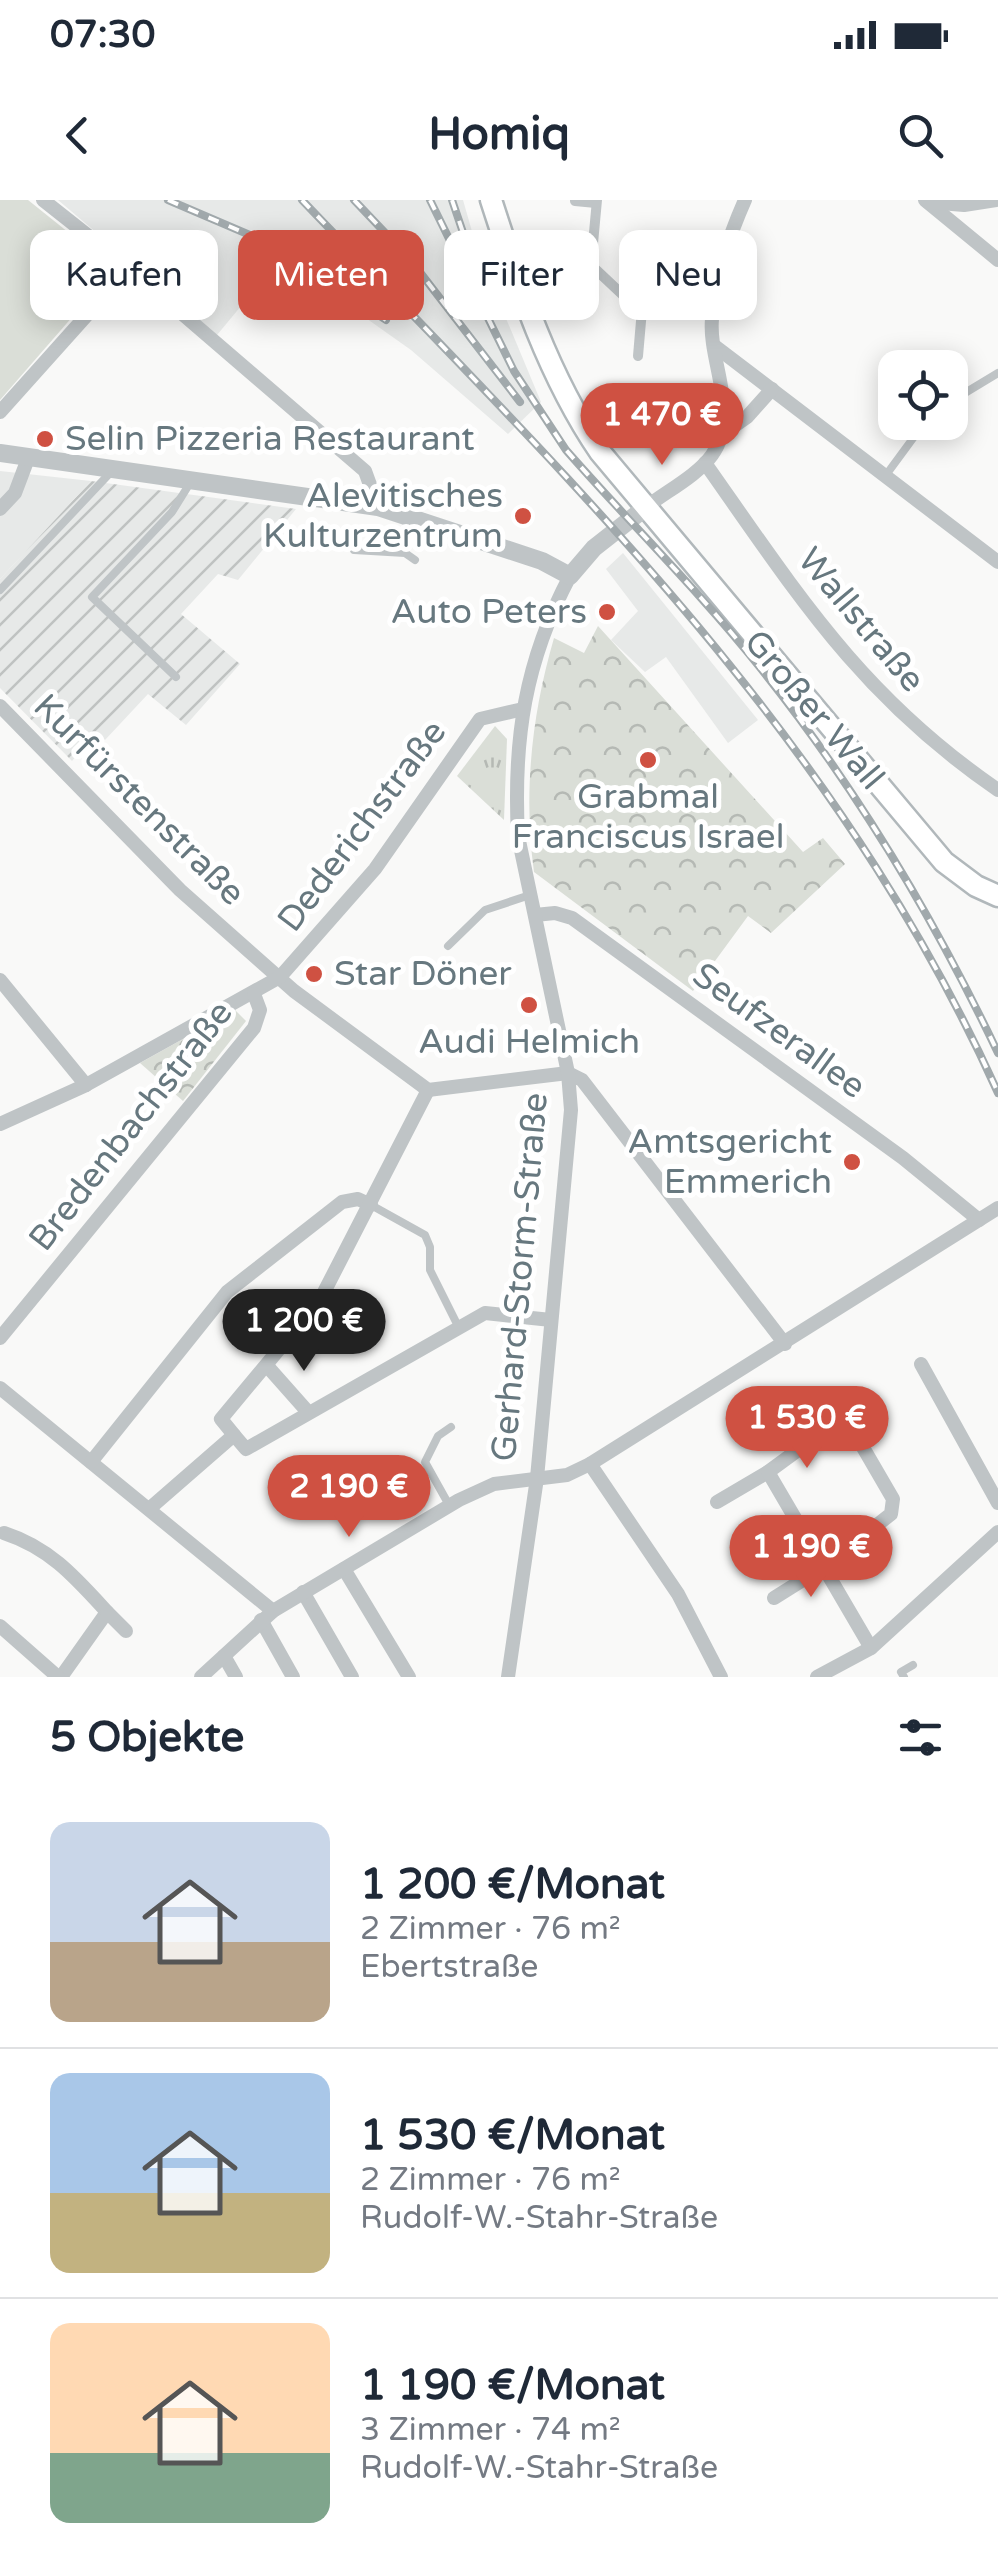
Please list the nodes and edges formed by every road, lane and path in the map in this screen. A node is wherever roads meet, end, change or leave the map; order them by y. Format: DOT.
graph roads {
  1 [pos="42,200"];
  2 [pos="491,200"];
  3 [pos="745,200"];
  4 [pos="996,200"];
  5 [pos="575,201"];
  6 [pos="596,201"];
  7 [pos="926,201"];
  8 [pos="81,230"];
  9 [pos="733,230"];
  10 [pos="998,260"];
  11 [pos="619,291"];
  12 [pos="83,320"];
  13 [pos="190,320"];
  14 [pos="641,320"];
  15 [pos="712,320"];
  16 [pos="716,347"];
  17 [pos="638,356"];
  18 [pos="998,373"];
  19 [pos="772,390"];
  20 [pos="968,391"];
  21 [pos="0,412"];
  22 [pos="720,436"];
  23 [pos="911,440"];
  24 [pos="0,453"];
  25 [pos="28,456"];
  26 [pos="705,462"];
  27 [pos="114,468"];
  28 [pos="884,476"];
  29 [pos="192,479"];
  30 [pos="378,507"];
  31 [pos="645,508"];
  32 [pos="0,509"];
  33 [pos="354,550"];
  34 [pos="415,560"];
  35 [pos="998,562"];
  36 [pos="570,576"];
  37 [pos="0,590"];
  38 [pos="176,677"];
  39 [pos="0,706"];
  40 [pos="522,709"];
  41 [pos="998,790"];
  42 [pos="530,895"];
  43 [pos="998,896"];
  44 [pos="534,915"];
  45 [pos="448,946"];
  46 [pos="280,977"];
  47 [pos="0,980"];
  48 [pos="254,994"];
  49 [pos="568,1073"];
  50 [pos="86,1085"];
  51 [pos="428,1090"];
  52 [pos="0,1124"];
  53 [pos="371,1205"];
  54 [pos="998,1208"];
  55 [pos="979,1220"];
  56 [pos="551,1320"];
  57 [pos="458,1326"];
  58 [pos="0,1338"];
  59 [pos="785,1344"];
  60 [pos="921,1364"];
  61 [pos="268,1367"];
  62 [pos="0,1388"];
  63 [pos="308,1411"];
  64 [pos="451,1427"];
  65 [pos="234,1435"];
  66 [pos="91,1462"];
  67 [pos="590,1464"];
  68 [pos="768,1472"];
  69 [pos="537,1478"];
  70 [pos="717,1502"];
  71 [pos="998,1503"];
  72 [pos="449,1505"];
  73 [pos="149,1509"];
  74 [pos="998,1532"];
  75 [pos="4,1533"];
  76 [pos="825,1566"];
  77 [pos="344,1569"];
  78 [pos="303,1592"];
  79 [pos="774,1598"];
  80 [pos="107,1612"];
  81 [pos="267,1616"];
  82 [pos="0,1626"];
  83 [pos="126,1631"];
  84 [pos="871,1648"];
  85 [pos="224,1656"];
  86 [pos="913,1665"];
  87 [pos="60,1677"];
  88 [pos="201,1677"];
  89 [pos="236,1677"];
  90 [pos="293,1677"];
  91 [pos="352,1677"];
  92 [pos="409,1677"];
  93 [pos="508,1677"];
  94 [pos="721,1677"];
  95 [pos="817,1677"];
  96 [pos="904,1677"];
  1 -- 8 [label="street"];
  2 -- 31 [label="main road, Großer Wall"];
  3 -- 9 [label="street"];
  4 -- 7 [label="street"];
  5 -- 6 [label="street"];
  6 -- 11 [label="street"];
  7 -- 10 [label="street"];
  12 -- 21 [label="street"];
  13 -- 30 [label="street"];
  14 -- 17 [label="street"];
  15 -- 16 [label="street"];
  16 -- 19 [label="street"];
  16 -- 22 [label="street"];
  18 -- 20 [label="lane"];
  19 -- 22 [label="street"];
  19 -- 28 [label="street"];
  22 -- 26 [label="street"];
  23 -- 28 [label="lane"];
  24 -- 25 [label="street"];
  25 -- 27 [label="street"];
  25 -- 32 [label="street"];
  26 -- 31 [label="street"];
  26 -- 41 [label="street, Wallstraße"];
  27 -- 29 [label="street"];
  27 -- 37 [label="lane"];
  28 -- 35 [label="street"];
  29 -- 30 [label="street"];
  29 -- 38 [label="lane"];
  30 -- 36 [label="street"];
  31 -- 36 [label="street, Gerhard-Storm-Straße"];
  31 -- 43 [label="main road, Großer Wall"];
  33 -- 34 [label="lane"];
  36 -- 40 [label="street, Gerhard-Storm-Straße"];
  39 -- 46 [label="street, Kurfürstenstraße"];
  40 -- 42 [label="street, Gerhard-Storm-Straße"];
  40 -- 46 [label="street, Dederichstraße"];
  42 -- 44 [label="street, Gerhard-Storm-Straße"];
  42 -- 45 [label="lane"];
  44 -- 49 [label="street, Gerhard-Storm-Straße"];
  44 -- 55 [label="street, Seufzerallee"];
  46 -- 48 [label="street, Dederichstraße"];
  46 -- 51 [label="street, Kurfürstenstraße"];
  47 -- 50 [label="street"];
  48 -- 50 [label="street, Dederichstraße"];
  48 -- 58 [label="street, Bredenbachstraße"];
  49 -- 51 [label="street"];
  49 -- 56 [label="street, Gerhard-Storm-Straße"];
  49 -- 59 [label="street"];
  50 -- 52 [label="street, Dederichstraße"];
  51 -- 53 [label="street"];
  53 -- 57 [label="lane"];
  53 -- 61 [label="street"];
  53 -- 66 [label="street"];
  54 -- 55 [label="street"];
  55 -- 59 [label="street"];
  56 -- 57 [label="street"];
  56 -- 69 [label="street, Gerhard-Storm-Straße"];
  57 -- 63 [label="street"];
  59 -- 67 [label="street"];
  60 -- 71 [label="street"];
  61 -- 63 [label="street"];
  61 -- 65 [label="street"];
  62 -- 66 [label="street"];
  63 -- 65 [label="street"];
  64 -- 72 [label="lane"];
  65 -- 73 [label="street"];
  66 -- 73 [label="street"];
  67 -- 69 [label="street"];
  67 -- 94 [label="street"];
  68 -- 70 [label="street"];
  68 -- 76 [label="street"];
  68 -- 76 [label="street"];
  69 -- 72 [label="street"];
  69 -- 93 [label="street, Gerhard-Storm-Straße"];
  72 -- 77 [label="street"];
  73 -- 81 [label="street"];
  74 -- 84 [label="street"];
  75 -- 80 [label="street"];
  76 -- 79 [label="street"];
  76 -- 84 [label="street"];
  77 -- 78 [label="street"];
  77 -- 92 [label="street"];
  78 -- 81 [label="street"];
  78 -- 91 [label="street"];
  80 -- 83 [label="street"];
  80 -- 87 [label="street"];
  81 -- 85 [label="street"];
  81 -- 90 [label="street"];
  82 -- 87 [label="street"];
  84 -- 95 [label="street"];
  85 -- 88 [label="street"];
  85 -- 89 [label="street"];
  86 -- 96 [label="lane"];
}
